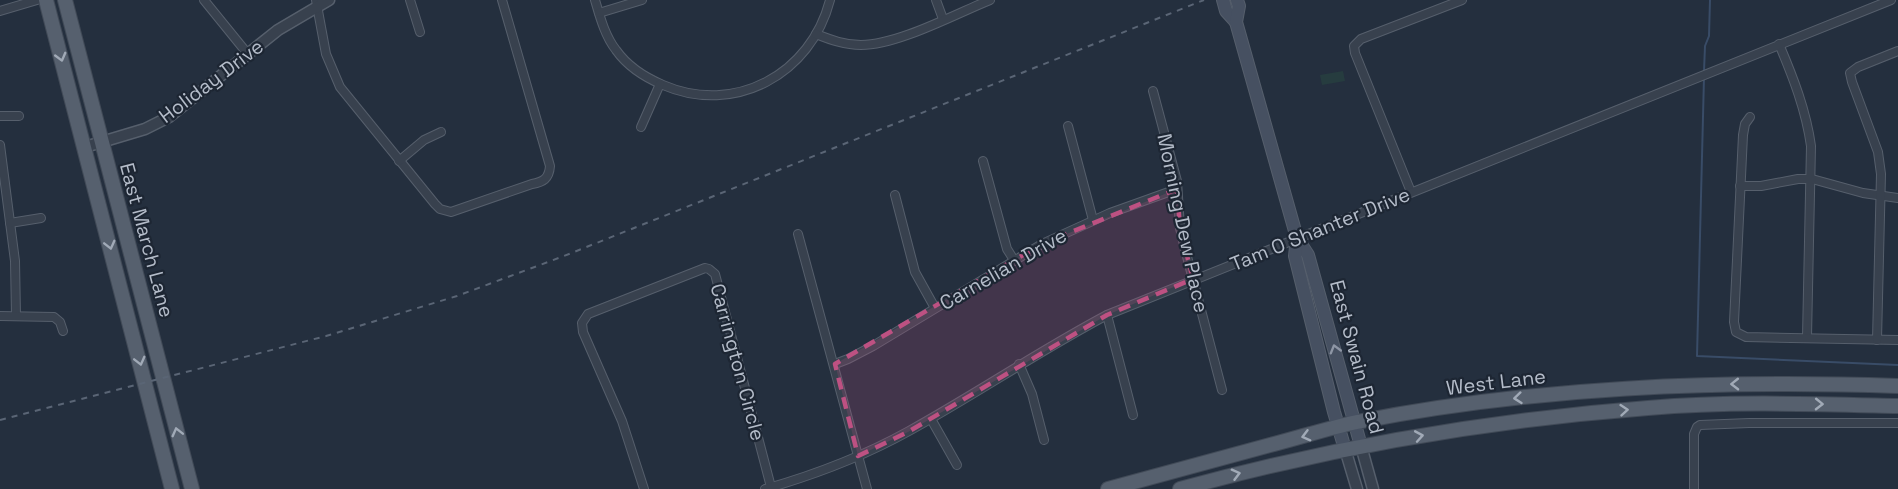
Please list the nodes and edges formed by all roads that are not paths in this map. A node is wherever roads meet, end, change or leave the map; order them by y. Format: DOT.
graph roads {
  1 [pos="38,0"];
  2 [pos="46,0"];
  3 [pos="65,0"];
  4 [pos="204,0"];
  5 [pos="328,0"];
  6 [pos="410,0"];
  7 [pos="502,0"];
  8 [pos="595,0"];
  9 [pos="642,0"];
  10 [pos="830,0"];
  11 [pos="936,0"];
  12 [pos="990,0"];
  13 [pos="1223,0"];
  14 [pos="1237,0"];
  15 [pos="1462,0"];
  16 [pos="1891,0"];
  17 [pos="317,3"];
  18 [pos="0,11"];
  19 [pos="599,13"];
  20 [pos="943,19"];
  21 [pos="1236,22"];
  22 [pos="420,32"];
  23 [pos="816,33"];
  24 [pos="1779,44"];
  25 [pos="1898,51"];
  26 [pos="247,53"];
  27 [pos="660,84"];
  28 [pos="1153,91"];
  29 [pos="0,116"];
  30 [pos="19,116"];
  31 [pos="1750,117"];
  32 [pos="1068,126"];
  33 [pos="641,127"];
  34 [pos="441,132"];
  35 [pos="101,142"];
  36 [pos="0,145"];
  37 [pos="85,147"];
  38 [pos="399,161"];
  39 [pos="983,161"];
  40 [pos="1812,179"];
  41 [pos="1740,186"];
  42 [pos="1178,189"];
  43 [pos="1410,192"];
  44 [pos="895,195"];
  45 [pos="1881,197"];
  46 [pos="1898,198"];
  47 [pos="41,218"];
  48 [pos="1093,220"];
  49 [pos="10,223"];
  50 [pos="798,234"];
  51 [pos="1297,238"];
  52 [pos="1014,260"];
  53 [pos="1193,279"];
  54 [pos="935,308"];
  55 [pos="1107,315"];
  56 [pos="0,316"];
  57 [pos="16,316"];
  58 [pos="63,331"];
  59 [pos="1807,337"];
  60 [pos="1877,340"];
  61 [pos="1898,340"];
  62 [pos="835,364"];
  63 [pos="1019,364"];
  64 [pos="1898,386"];
  65 [pos="1222,390"];
  66 [pos="1898,406"];
  67 [pos="1133,415"];
  68 [pos="931,419"];
  69 [pos="1355,422"];
  70 [pos="1898,423"];
  71 [pos="1338,427"];
  72 [pos="1044,440"];
  73 [pos="1361,446"];
  74 [pos="1345,448"];
  75 [pos="858,456"];
  76 [pos="957,465"];
  77 [pos="768,488"];
  78 [pos="172,489"];
  79 [pos="192,489"];
  80 [pos="644,489"];
  81 [pos="867,489"];
  82 [pos="1108,489"];
  83 [pos="1180,489"];
  84 [pos="1357,489"];
  85 [pos="1372,489"];
  86 [pos="1694,489"];
  1 -- 18 [label="street"];
  2 -- 37 [label="main road, East March Lane, one-way"];
  3 -- 35 [label="main road, East March Lane"];
  4 -- 26 [label="street"];
  5 -- 17 [label="street, Holiday Drive"];
  6 -- 22 [label="street"];
  7 -- 38 [label="street"];
  8 -- 19 [label="street"];
  9 -- 19 [label="street"];
  10 -- 23 [label="street"];
  11 -- 20 [label="street"];
  12 -- 20 [label="street"];
  13 -- 21 [label="main road, East Swain Road"];
  14 -- 21 [label="main road, East Swain Road"];
  15 -- 43 [label="street"];
  16 -- 24 [label="street, Tam O Shanter Drive"];
  17 -- 26 [label="street, Holiday Drive"];
  17 -- 38 [label="street"];
  19 -- 27 [label="street"];
  20 -- 23 [label="street"];
  21 -- 51 [label="main road, East Swain Road"];
  23 -- 27 [label="street"];
  24 -- 40 [label="street"];
  24 -- 43 [label="street, Tam O Shanter Drive"];
  25 -- 45 [label="street"];
  26 -- 35 [label="street, Holiday Drive"];
  27 -- 33 [label="street"];
  28 -- 42 [label="street, Morning Dew Place"];
  29 -- 30 [label="street"];
  31 -- 41 [label="street"];
  32 -- 48 [label="street"];
  34 -- 38 [label="street"];
  35 -- 37 [label="street, Holiday Drive"];
  79 -- 35 [label="main road, East March Lane, one-way"];
  36 -- 49 [label="street"];
  37 -- 78 [label="main road, East March Lane, one-way"];
  39 -- 52 [label="street"];
  40 -- 41 [label="street"];
  40 -- 45 [label="street"];
  40 -- 59 [label="street"];
  41 -- 59 [label="street"];
  42 -- 48 [label="street, Carnelian Drive"];
  42 -- 53 [label="street, Morning Dew Place"];
  43 -- 51 [label="street, Tam O Shanter Drive"];
  44 -- 54 [label="street"];
  45 -- 46 [label="street"];
  45 -- 60 [label="street"];
  47 -- 49 [label="street"];
  48 -- 52 [label="street, Carnelian Drive"];
  49 -- 57 [label="street"];
  50 -- 62 [label="street"];
  51 -- 53 [label="street, Tam O Shanter Drive"];
  69 -- 51 [label="main road, East Swain Road, one-way"];
  51 -- 71 [label="main road, East Swain Road"];
  52 -- 54 [label="street, Carnelian Drive"];
  53 -- 55 [label="street, Tam O Shanter Drive"];
  53 -- 65 [label="street, Morning Dew Place"];
  54 -- 62 [label="street, Carnelian Drive"];
  55 -- 63 [label="street, Tam O Shanter Drive"];
  55 -- 67 [label="street"];
  56 -- 57 [label="street"];
  57 -- 58 [label="street"];
  59 -- 60 [label="street"];
  60 -- 61 [label="street"];
  62 -- 75 [label="street"];
  63 -- 68 [label="street, Tam O Shanter Drive"];
  63 -- 72 [label="street"];
  64 -- 69 [label="main road, West Lane, one-way"];
  73 -- 66 [label="main road, West Lane, one-way"];
  68 -- 75 [label="street, Tam O Shanter Drive"];
  68 -- 76 [label="street"];
  69 -- 71 [label="main road, West Lane"];
  69 -- 73 [label="main road, East Swain Road"];
  70 -- 86 [label="street"];
  71 -- 74 [label="main road, East Swain Road"];
  71 -- 82 [label="main road, West Lane, one-way"];
  73 -- 74 [label="main road, West Lane"];
  73 -- 85 [label="street, East Swain Road"];
  83 -- 74 [label="main road, West Lane, one-way"];
  74 -- 84 [label="street, East Swain Road"];
  75 -- 77 [label="street, Tam O Shanter Drive"];
  75 -- 81 [label="street"];
  77 -- 80 [label="street, Carrington Circle"];
}
